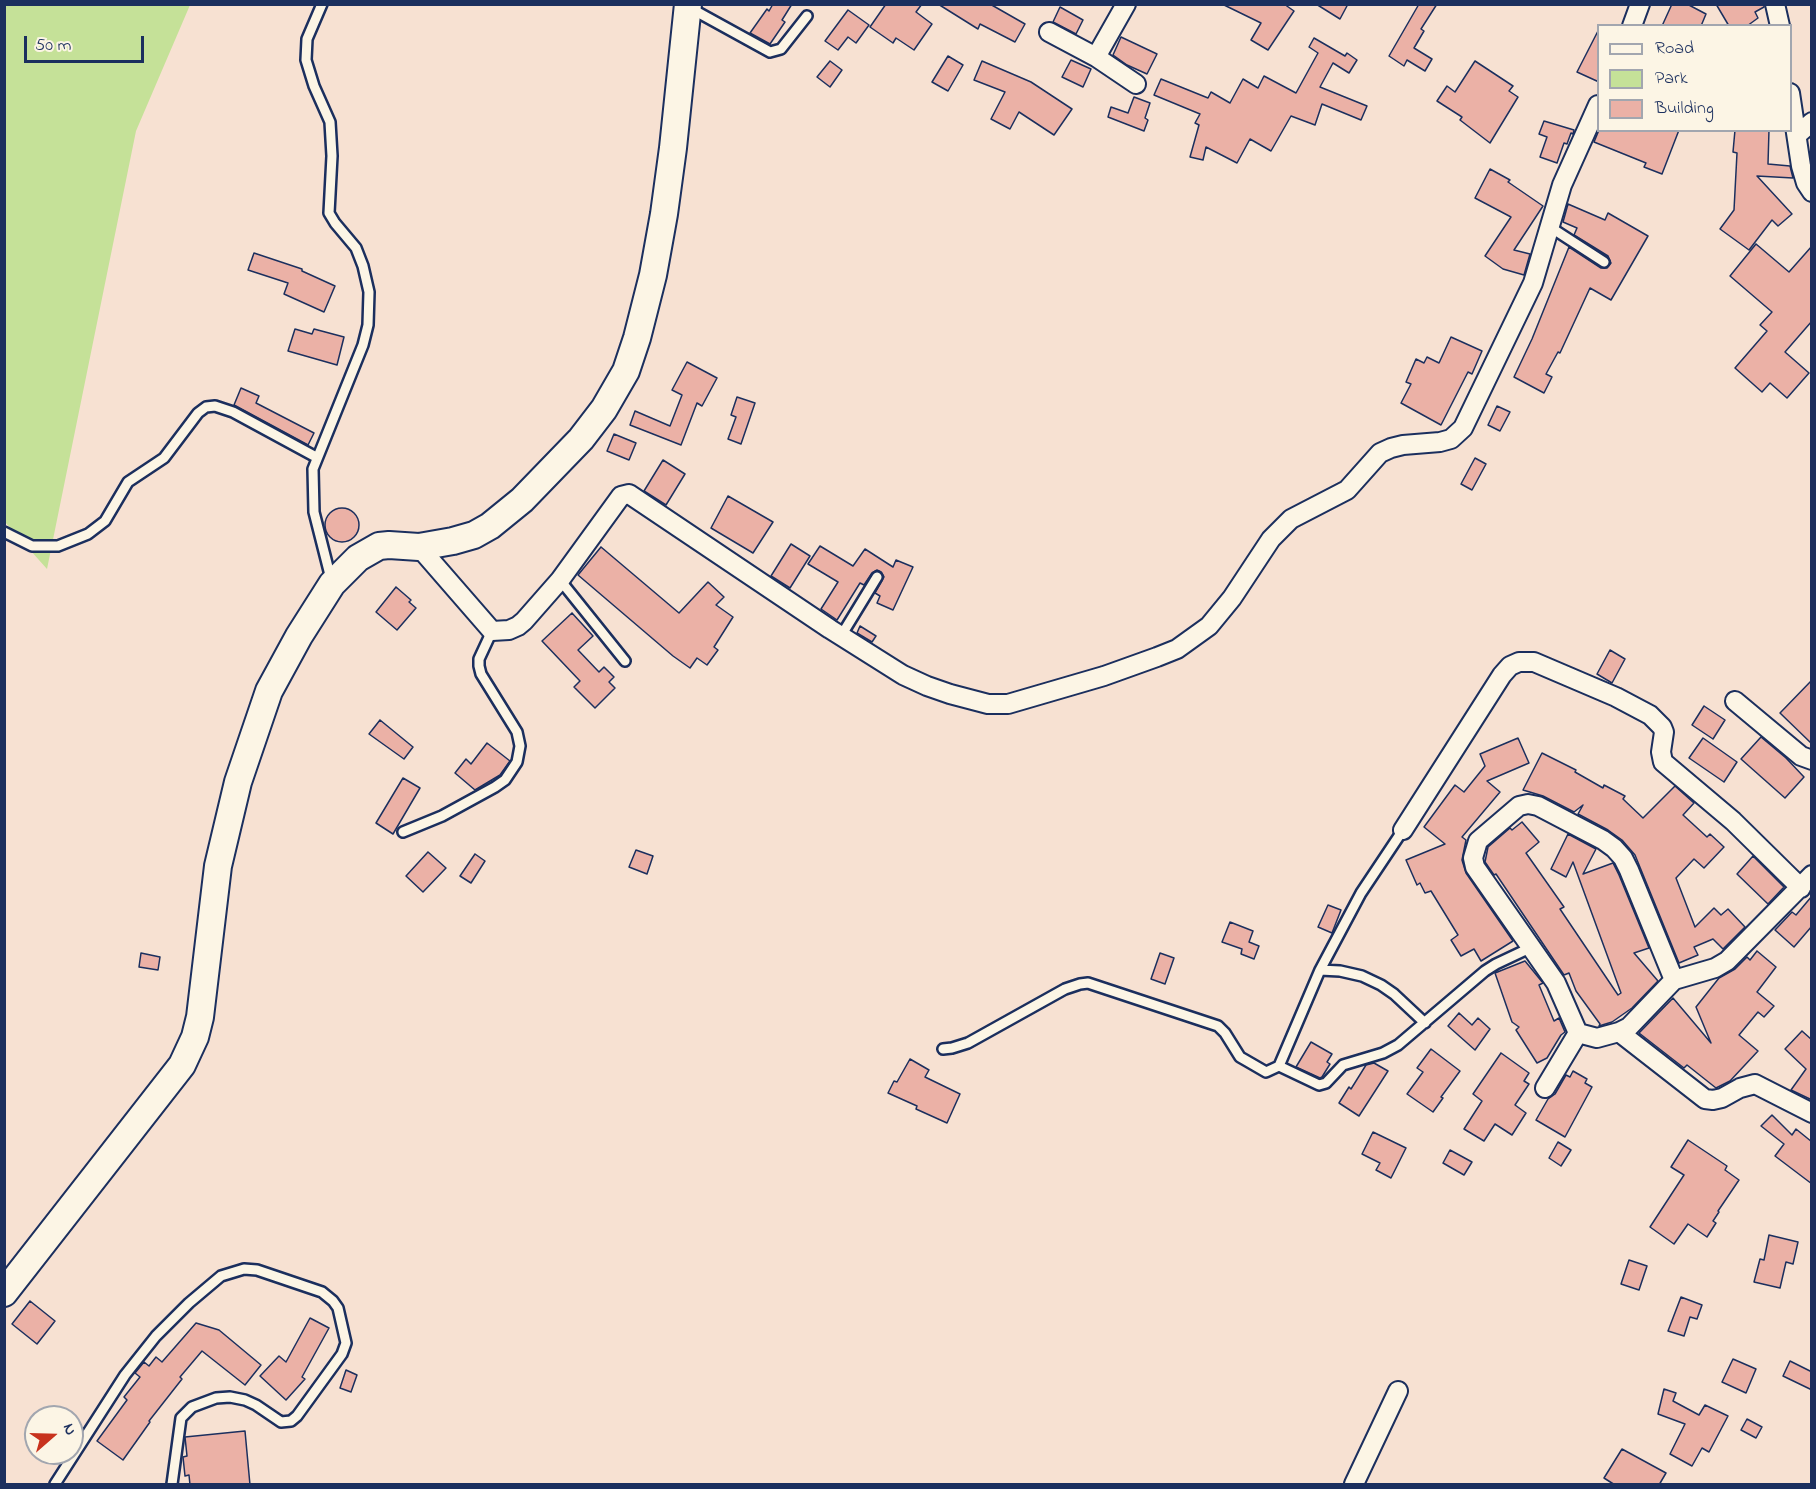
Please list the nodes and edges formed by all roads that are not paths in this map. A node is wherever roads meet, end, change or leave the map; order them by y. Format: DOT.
graph roads {
  1 [pos="322,4"];
  2 [pos="1126,4"];
  3 [pos="1640,4"];
  4 [pos="1775,4"];
  5 [pos="688,6"];
  6 [pos="807,16"];
  7 [pos="1633,24"];
  8 [pos="1780,24"];
  9 [pos="1049,33"];
  10 [pos="1096,57"];
  11 [pos="1136,84"];
  12 [pos="1792,100"];
  13 [pos="1597,109"];
  14 [pos="1812,122"];
  15 [pos="1797,135"];
  16 [pos="1812,192"];
  17 [pos="1550,227"];
  18 [pos="1604,262"];
  19 [pos="316,457"];
  20 [pos="4,532"];
  21 [pos="419,547"];
  22 [pos="877,577"];
  23 [pos="560,580"];
  24 [pos="332,584"];
  25 [pos="492,631"];
  26 [pos="841,636"];
  27 [pos="625,662"];
  28 [pos="1735,701"];
  29 [pos="1812,760"];
  30 [pos="1403,830"];
  31 [pos="403,832"];
  32 [pos="1806,882"];
  33 [pos="1532,947"];
  34 [pos="1320,970"];
  35 [pos="1674,980"];
  36 [pos="1425,1023"];
  37 [pos="1620,1032"];
  38 [pos="1578,1033"];
  39 [pos="943,1049"];
  40 [pos="1280,1066"];
  41 [pos="1545,1088"];
  42 [pos="1812,1113"];
  43 [pos="4,1293"];
  44 [pos="1398,1391"];
  45 [pos="55,1485"];
  46 [pos="172,1485"];
  47 [pos="1354,1485"];
  1 -- 19 [label="lane"];
  2 -- 10 [label="street"];
  3 -- 7 [label="street"];
  4 -- 8 [label="street"];
  5 -- 6 [label="lane"];
  5 -- 21 [label="street"];
  9 -- 10 [label="street"];
  10 -- 11 [label="street"];
  12 -- 15 [label="street"];
  13 -- 17 [label="street"];
  14 -- 15 [label="street"];
  15 -- 16 [label="street"];
  17 -- 18 [label="lane"];
  17 -- 26 [label="street"];
  19 -- 20 [label="lane"];
  19 -- 24 [label="lane"];
  21 -- 24 [label="street"];
  21 -- 25 [label="street"];
  22 -- 26 [label="lane"];
  23 -- 25 [label="street"];
  23 -- 26 [label="street"];
  23 -- 27 [label="lane"];
  24 -- 43 [label="street"];
  25 -- 31 [label="lane"];
  28 -- 29 [label="street"];
  30 -- 32 [label="street"];
  30 -- 34 [label="lane"];
  32 -- 35 [label="street"];
  33 -- 35 [label="street"];
  33 -- 36 [label="lane"];
  33 -- 38 [label="street"];
  34 -- 36 [label="lane"];
  34 -- 40 [label="lane"];
  35 -- 37 [label="street"];
  36 -- 40 [label="lane"];
  37 -- 38 [label="street"];
  37 -- 42 [label="street"];
  38 -- 41 [label="street"];
  39 -- 40 [label="lane"];
  44 -- 47 [label="street"];
  45 -- 46 [label="lane"];
}
